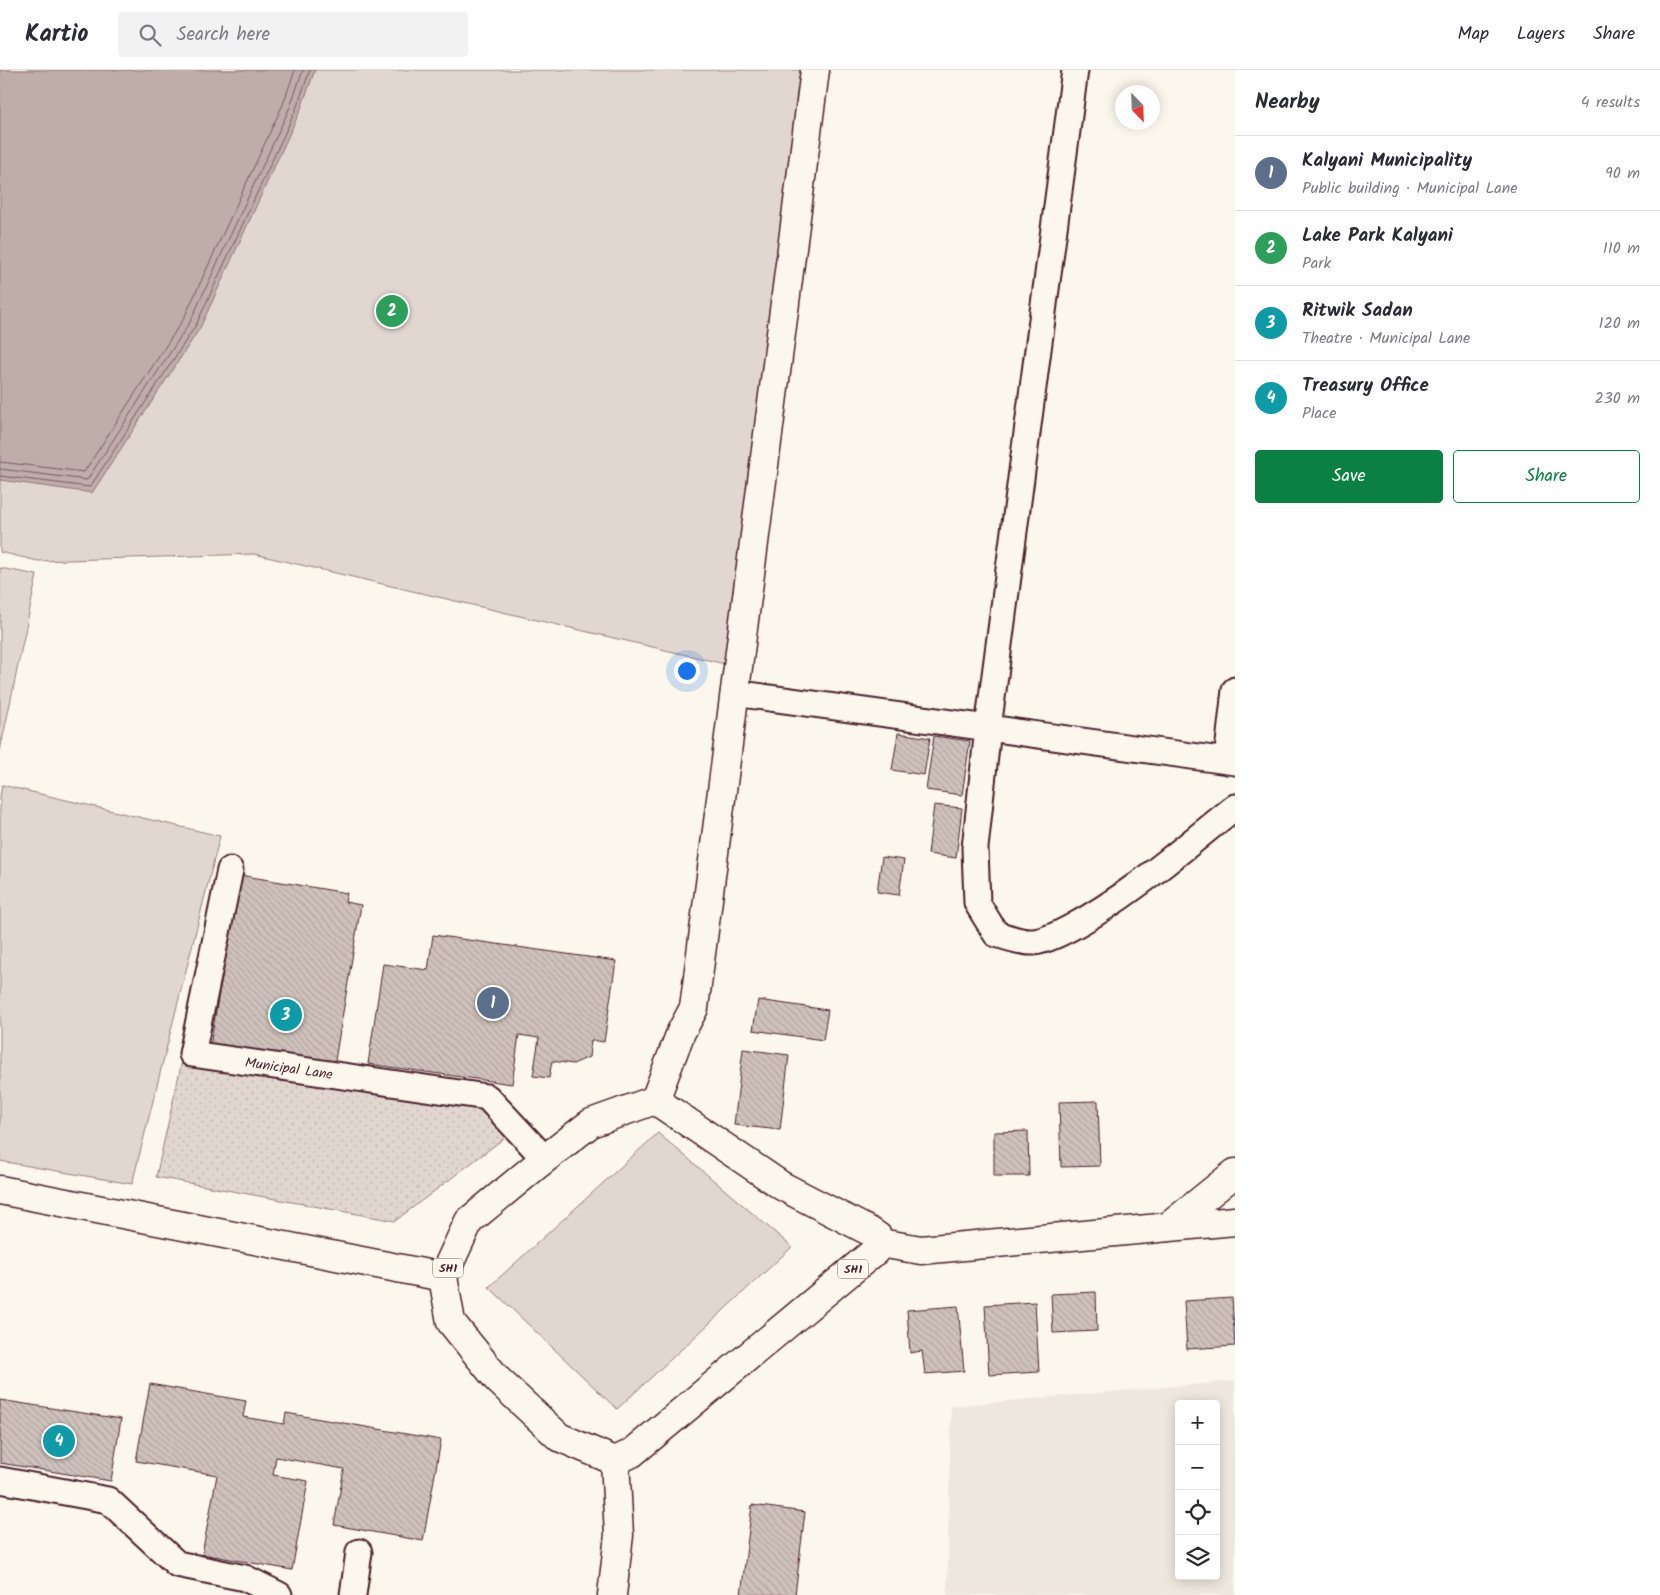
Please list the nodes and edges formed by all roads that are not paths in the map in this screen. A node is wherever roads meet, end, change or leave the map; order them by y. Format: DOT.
graph roads {
  1 [pos="815,70"];
  2 [pos="1075,70"];
  3 [pos="1235,690"];
  4 [pos="734,693"];
  5 [pos="988,728"];
  6 [pos="1231,762"];
  7 [pos="1235,807"];
  8 [pos="230,870"];
  9 [pos="655,1100"];
  10 [pos="545,1159"];
  11 [pos="1235,1173"];
  12 [pos="0,1190"];
  13 [pos="1235,1221"];
  14 [pos="1168,1227"];
  15 [pos="880,1243"];
  16 [pos="443,1277"];
  17 [pos="615,1461"];
  18 [pos="0,1480"];
  19 [pos="359,1552"];
  20 [pos="279,1595"];
  21 [pos="353,1595"];
  22 [pos="612,1595"];
  1 -- 4 [label="main road"];
  2 -- 5 [label="street"];
  3 -- 6 [label="street"];
  4 -- 5 [label="street"];
  4 -- 9 [label="main road"];
  5 -- 6 [label="street"];
  5 -- 7 [label="street"];
  8 -- 10 [label="street, Municipal Lane"];
  9 -- 10 [label="main road, SH1"];
  9 -- 15 [label="main road, SH1"];
  10 -- 16 [label="main road, SH1"];
  11 -- 14 [label="main road"];
  12 -- 16 [label="main road"];
  13 -- 14 [label="main road, SH1"];
  14 -- 15 [label="main road, SH1"];
  15 -- 17 [label="main road, SH1"];
  16 -- 17 [label="main road, SH1"];
  17 -- 22 [label="main road"];
  18 -- 20 [label="street"];
  19 -- 21 [label="street"];
}
